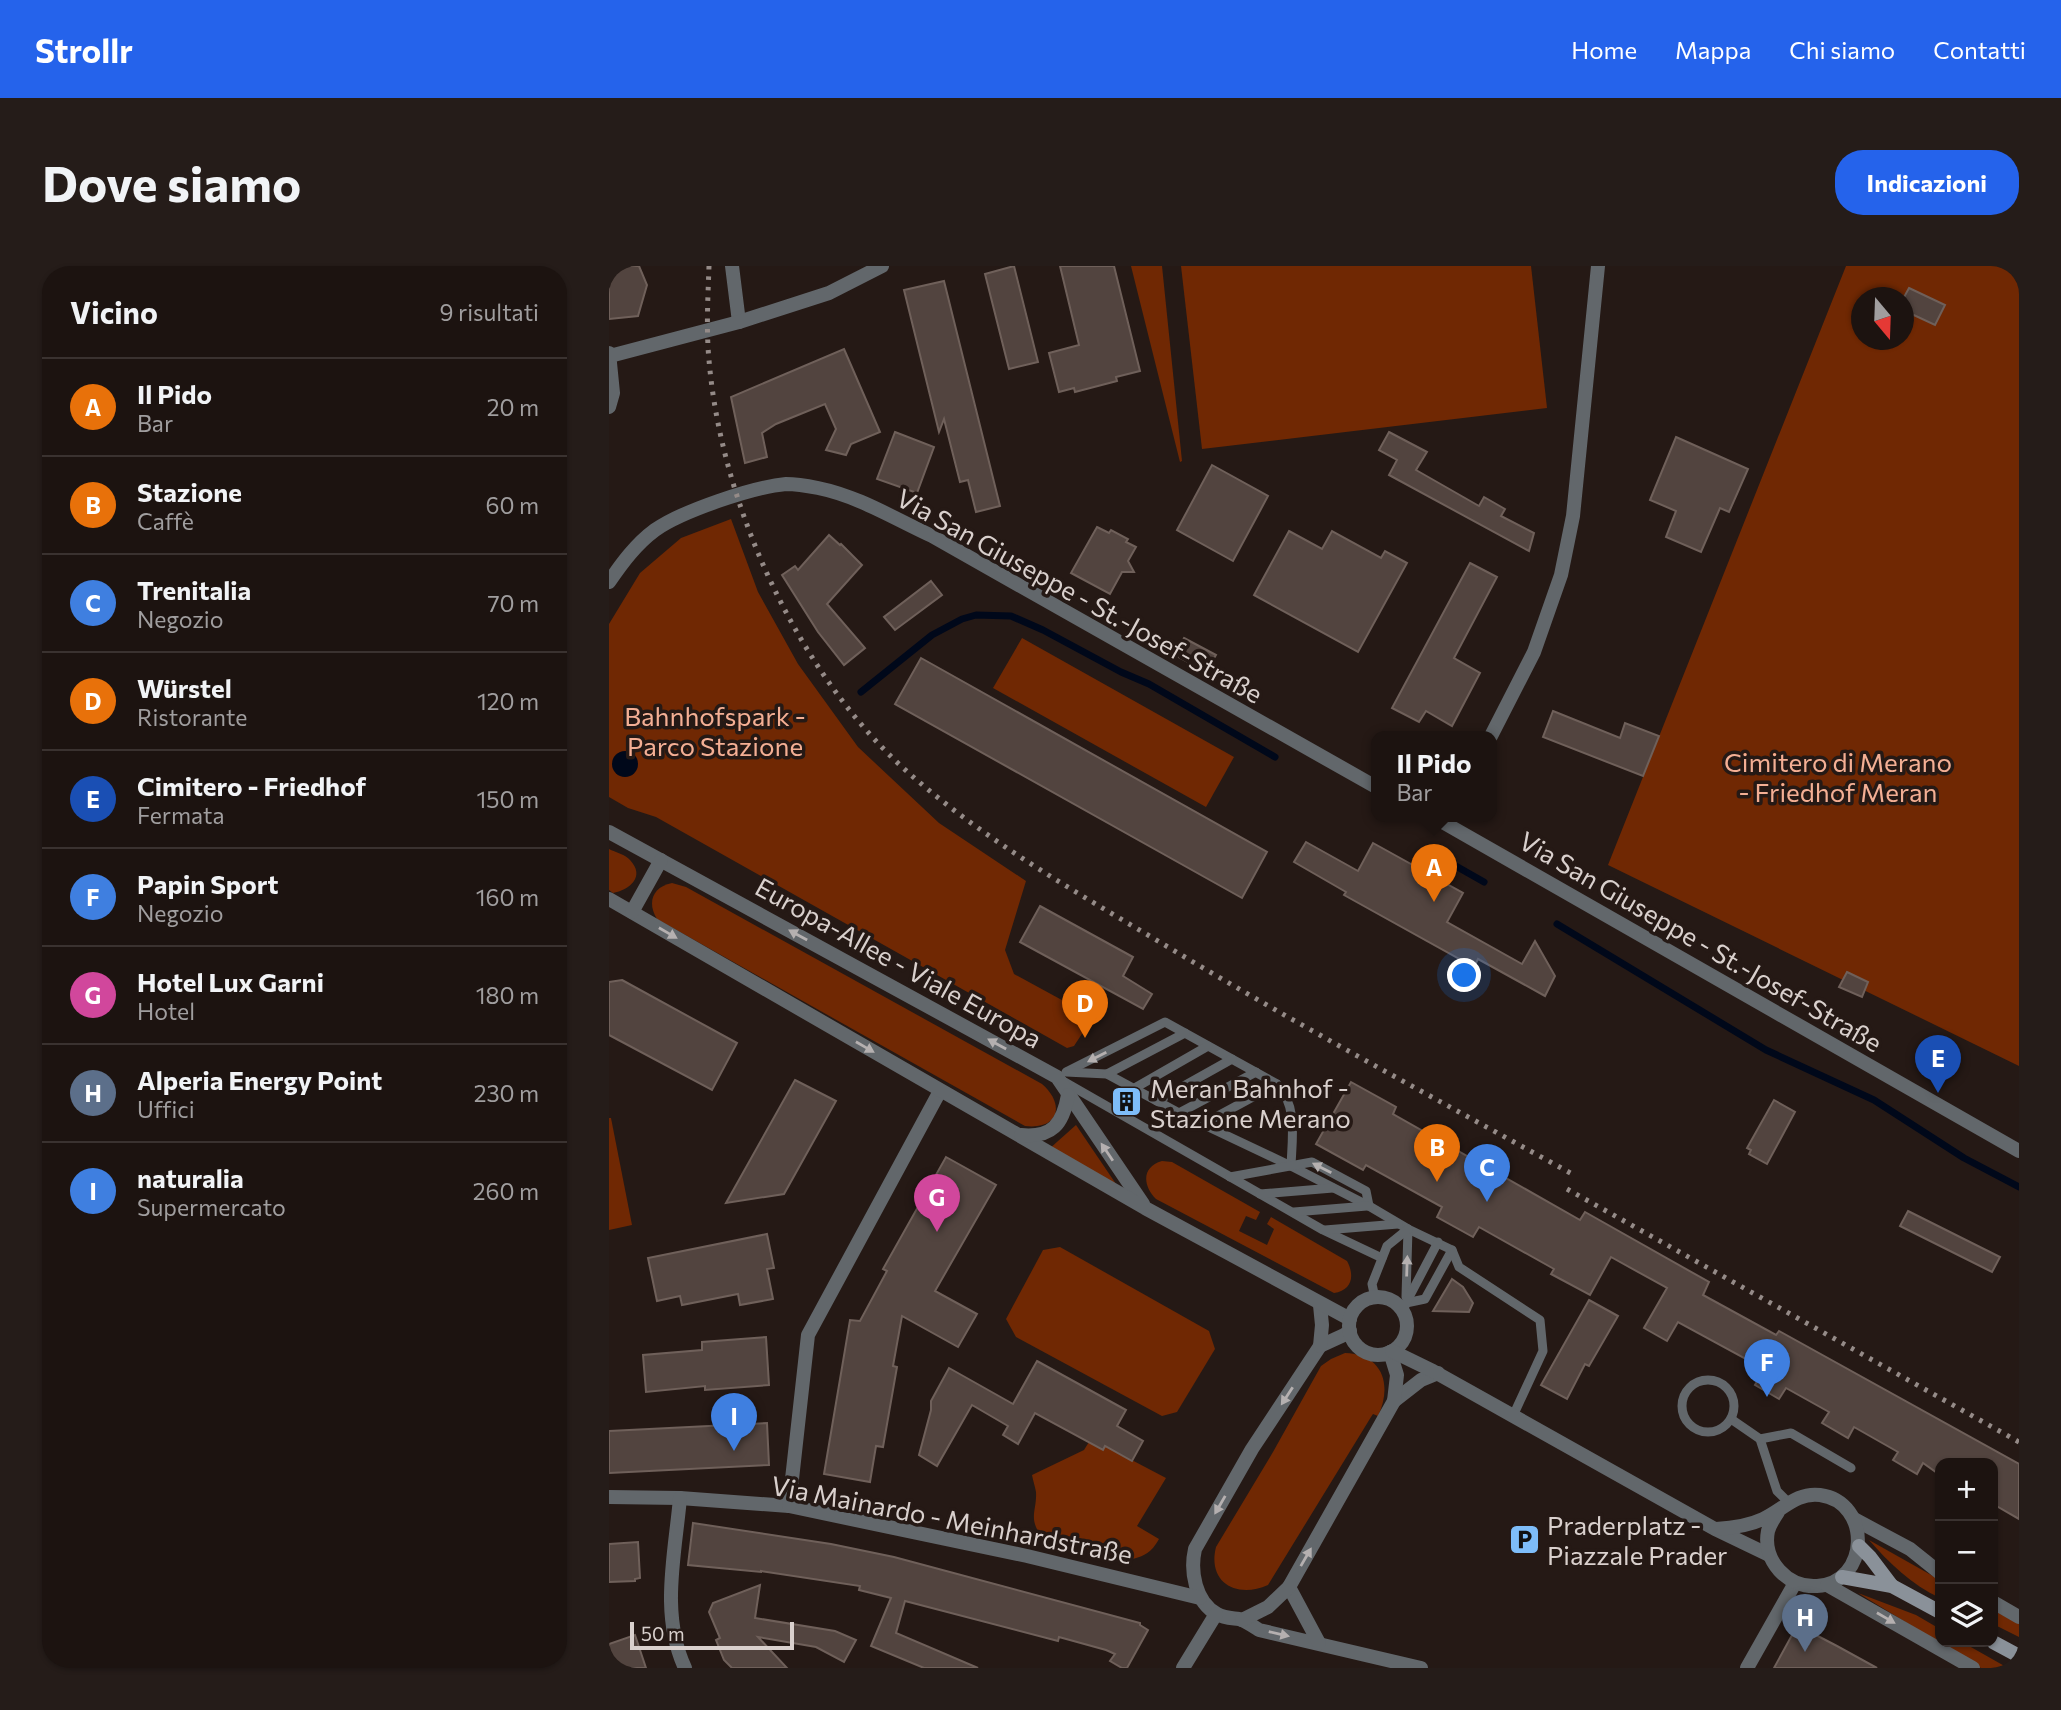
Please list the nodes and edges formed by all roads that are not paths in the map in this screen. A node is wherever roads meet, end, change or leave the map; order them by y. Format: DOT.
graph roads {
  1 [pos="733,266"];
  2 [pos="882,266"];
  3 [pos="1598,266"];
  4 [pos="739,322"];
  5 [pos="610,355"];
  6 [pos="609,407"];
  7 [pos="609,582"];
  8 [pos="1494,731"];
  9 [pos="1371,784"];
  10 [pos="1448,822"];
  11 [pos="609,832"];
  12 [pos="661,860"];
  13 [pos="609,899"];
  14 [pos="632,912"];
  15 [pos="1185,1033"];
  16 [pos="1208,1046"];
  17 [pos="1232,1059"];
  18 [pos="1256,1072"];
  19 [pos="1107,1074"];
  20 [pos="1062,1075"];
  21 [pos="1277,1084"];
  22 [pos="1133,1089"];
  23 [pos="940,1091"];
  24 [pos="1068,1095"];
  25 [pos="1157,1101"];
  26 [pos="1179,1113"];
  27 [pos="1203,1124"];
  28 [pos="1020,1135"];
  29 [pos="2019,1151"];
  30 [pos="1291,1166"];
  31 [pos="1230,1177"];
  32 [pos="1334,1188"];
  33 [pos="1260,1194"];
  34 [pos="1369,1206"];
  35 [pos="1145,1208"];
  36 [pos="1292,1212"];
  37 [pos="1404,1227"];
  38 [pos="1323,1230"];
  39 [pos="1438,1242"];
  40 [pos="1452,1250"];
  41 [pos="1382,1258"];
  42 [pos="1375,1298"];
  43 [pos="1320,1305"];
  44 [pos="1404,1307"];
  45 [pos="1350,1325"];
  46 [pos="1406,1334"];
  47 [pos="1319,1346"];
  48 [pos="1391,1352"];
  49 [pos="1436,1372"];
  50 [pos="1395,1401"];
  51 [pos="1513,1416"];
  52 [pos="1731,1419"];
  53 [pos="1760,1439"];
  54 [pos="1851,1468"];
  55 [pos="609,1497"];
  56 [pos="680,1498"];
  57 [pos="789,1506"];
  58 [pos="1783,1507"];
  59 [pos="1854,1519"];
  60 [pos="1715,1529"];
  61 [pos="1859,1546"];
  62 [pos="1769,1555"];
  63 [pos="1935,1569"];
  64 [pos="1842,1577"];
  65 [pos="1795,1583"];
  66 [pos="1827,1585"];
  67 [pos="1892,1586"];
  68 [pos="1289,1587"];
  69 [pos="1200,1598"];
  70 [pos="1998,1605"];
  71 [pos="1935,1609"];
  72 [pos="1216,1614"];
  73 [pos="2019,1617"];
  74 [pos="1242,1620"];
  75 [pos="1319,1643"];
  76 [pos="1998,1645"];
  77 [pos="2019,1656"];
  78 [pos="685,1668"];
  79 [pos="1183,1668"];
  80 [pos="1421,1668"];
  81 [pos="1747,1668"];
  82 [pos="1973,1668"];
  1 -- 4 [label="street"];
  2 -- 4 [label="street"];
  3 -- 8 [label="street"];
  4 -- 5 [label="street"];
  5 -- 6 [label="street"];
  7 -- 9 [label="street, Via San Giuseppe - St.-Josef-Straße"];
  10 -- 29 [label="street, Via San Giuseppe - St.-Josef-Straße"];
  11 -- 12 [label="street, Europa-Allee - Viale Europa"];
  12 -- 14 [label="street"];
  20 -- 12 [label="street, Europa-Allee - Viale Europa, one-way"];
  13 -- 14 [label="street"];
  14 -- 23 [label="street, one-way"];
  15 -- 16 [label="lane"];
  15 -- 19 [label="lane"];
  15 -- 20 [label="lane, one-way"];
  16 -- 17 [label="lane"];
  16 -- 22 [label="lane"];
  17 -- 18 [label="lane"];
  17 -- 25 [label="lane"];
  18 -- 21 [label="lane"];
  18 -- 26 [label="lane"];
  19 -- 20 [label="lane"];
  19 -- 22 [label="lane"];
  20 -- 24 [label="street, Europa-Allee - Viale Europa"];
  20 -- 31 [label="lane"];
  21 -- 27 [label="lane"];
  21 -- 30 [label="lane"];
  22 -- 25 [label="lane"];
  23 -- 28 [label="street"];
  23 -- 57 [label="street"];
  24 -- 28 [label="street"];
  35 -- 24 [label="street, Europa-Allee - Viale Europa, one-way"];
  25 -- 26 [label="lane"];
  26 -- 27 [label="lane"];
  27 -- 30 [label="lane"];
  28 -- 35 [label="street"];
  30 -- 31 [label="lane"];
  30 -- 32 [label="lane"];
  34 -- 30 [label="lane, one-way"];
  31 -- 33 [label="lane"];
  32 -- 33 [label="lane"];
  32 -- 34 [label="lane"];
  33 -- 36 [label="lane"];
  34 -- 36 [label="lane"];
  34 -- 37 [label="lane"];
  35 -- 43 [label="street, Europa-Allee - Viale Europa"];
  36 -- 38 [label="lane"];
  37 -- 38 [label="lane"];
  37 -- 39 [label="lane"];
  37 -- 41 [label="lane"];
  44 -- 37 [label="lane, one-way"];
  38 -- 41 [label="lane"];
  39 -- 40 [label="lane"];
  39 -- 44 [label="lane"];
  40 -- 44 [label="lane"];
  40 -- 51 [label="lane"];
  41 -- 42 [label="lane"];
  42 -- 44 [label="street"];
  42 -- 45 [label="street"];
  43 -- 45 [label="street, Europa-Allee - Viale Europa"];
  43 -- 47 [label="street"];
  44 -- 46 [label="street"];
  45 -- 47 [label="street"];
  45 -- 48 [label="street"];
  46 -- 48 [label="street"];
  46 -- 49 [label="street"];
  47 -- 69 [label="street, one-way"];
  48 -- 49 [label="street"];
  48 -- 50 [label="street"];
  49 -- 50 [label="street"];
  49 -- 51 [label="street"];
  68 -- 50 [label="street, one-way"];
  51 -- 60 [label="street"];
  52 -- 52 [label="lane"];
  52 -- 53 [label="lane"];
  53 -- 54 [label="lane"];
  53 -- 58 [label="lane"];
  55 -- 56 [label="street, Via Mainardo - Meinhardstraße"];
  56 -- 57 [label="street, Via Mainardo - Meinhardstraße"];
  56 -- 78 [label="street"];
  57 -- 69 [label="street, Via Mainardo - Meinhardstraße"];
  58 -- 59 [label="street"];
  58 -- 60 [label="street"];
  58 -- 62 [label="street"];
  59 -- 61 [label="street"];
  59 -- 63 [label="street"];
  60 -- 62 [label="street"];
  61 -- 64 [label="street"];
  61 -- 67 [label="main road"];
  62 -- 65 [label="street"];
  64 -- 66 [label="street"];
  64 -- 67 [label="main road"];
  65 -- 66 [label="street"];
  65 -- 81 [label="street"];
  66 -- 82 [label="street, one-way"];
  67 -- 71 [label="main road"];
  68 -- 74 [label="street"];
  68 -- 75 [label="street"];
  69 -- 72 [label="street"];
  70 -- 73 [label="street"];
  72 -- 74 [label="street"];
  72 -- 79 [label="street"];
  74 -- 75 [label="street, one-way"];
  75 -- 80 [label="street"];
  76 -- 77 [label="main road"];
}
